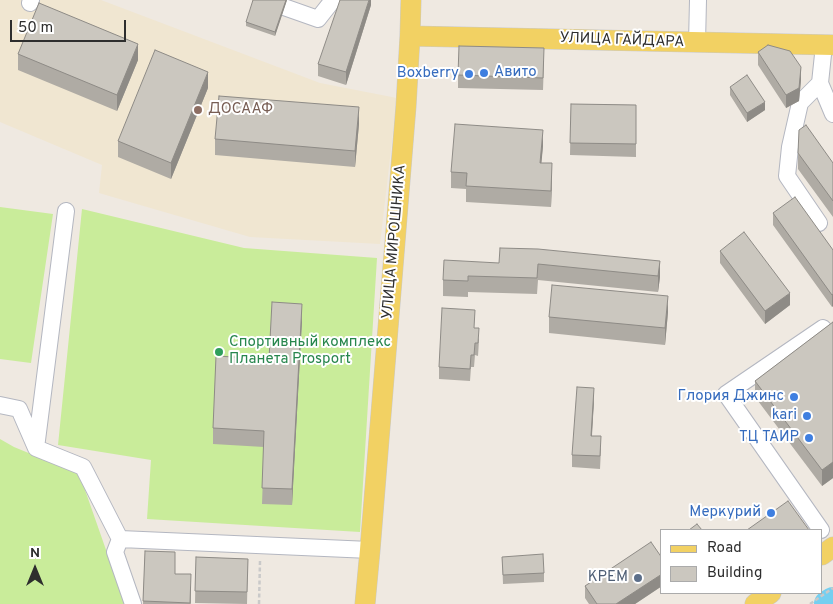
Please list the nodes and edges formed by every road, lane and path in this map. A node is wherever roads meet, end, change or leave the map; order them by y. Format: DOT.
graph roads {
  1 [pos="264,0"];
  2 [pos="334,0"];
  3 [pos="698,0"];
  4 [pos="408,2"];
  5 [pos="410,36"];
  6 [pos="697,43"];
  7 [pos="828,45"];
  8 [pos="820,82"];
  9 [pos="833,114"];
  10 [pos="66,211"];
  11 [pos="819,223"];
  12 [pos="823,328"];
  13 [pos="0,405"];
  14 [pos="36,448"];
  15 [pos="820,529"];
  16 [pos="823,534"];
  17 [pos="120,539"];
  18 [pos="261,545"];
  19 [pos="833,547"];
  20 [pos="370,550"];
  21 [pos="833,588"];
  22 [pos="770,594"];
  23 [pos="133,604"];
  24 [pos="259,604"];
  25 [pos="365,604"];
  26 [pos="756,604"];
  27 [pos="810,604"];
  1 -- 2 [label="lane"];
  3 -- 6 [label="lane"];
  4 -- 5 [label="main road, УЛИЦА МИРОШНИКА"];
  5 -- 6 [label="main road, УЛИЦА ГАЙДАРА"];
  5 -- 20 [label="main road, УЛИЦА МИРОШНИКА"];
  6 -- 7 [label="main road, УЛИЦА ГАЙДАРА"];
  7 -- 8 [label="lane"];
  8 -- 9 [label="lane"];
  8 -- 11 [label="lane"];
  10 -- 14 [label="lane"];
  12 -- 15 [label="lane"];
  13 -- 14 [label="lane"];
  14 -- 17 [label="lane"];
  16 -- 19 [label="lane"];
  17 -- 18 [label="lane"];
  17 -- 23 [label="lane"];
  18 -- 20 [label="lane"];
  18 -- 24 [label="path"];
  20 -- 25 [label="main road, УЛИЦА МИРОШНИКА"];
  21 -- 27 [label="path"];
  22 -- 26 [label="main road"];
}
